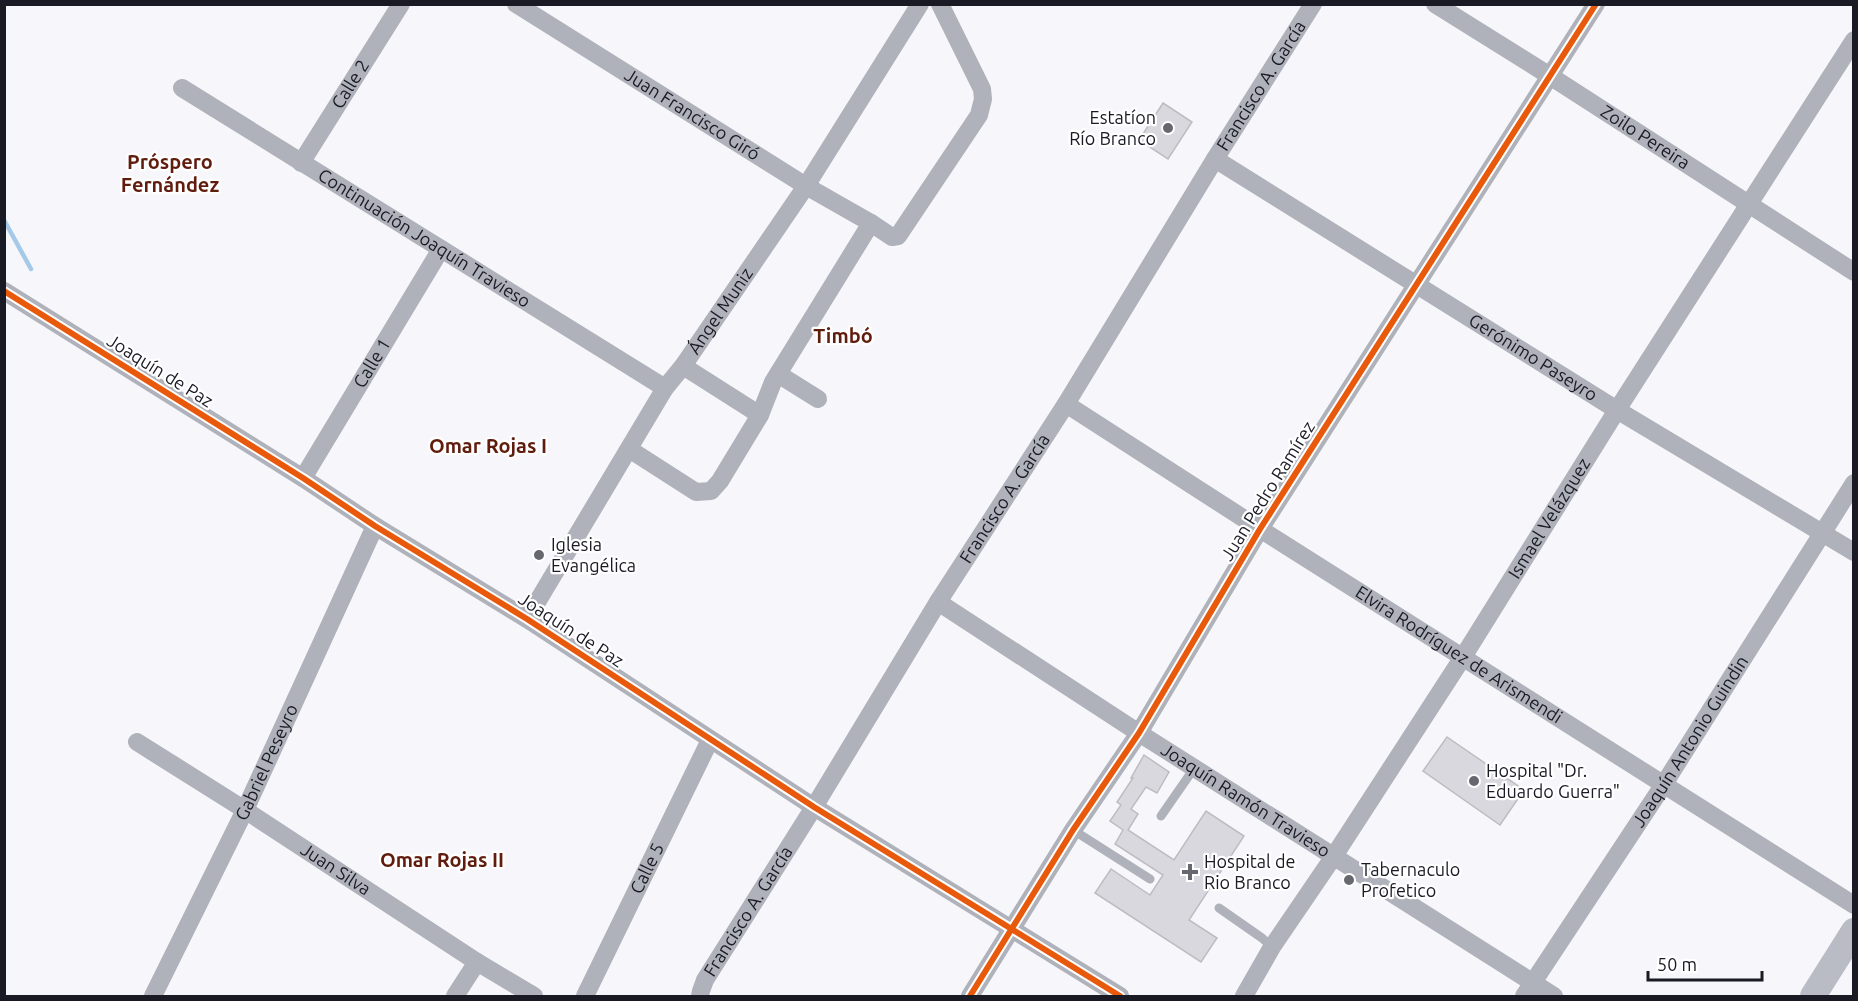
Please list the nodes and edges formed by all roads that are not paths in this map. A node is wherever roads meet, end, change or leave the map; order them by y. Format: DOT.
graph roads {
  1 [pos="401,4"];
  2 [pos="516,4"];
  3 [pos="920,4"];
  4 [pos="940,4"];
  5 [pos="1313,4"];
  6 [pos="1435,4"];
  7 [pos="1596,4"];
  8 [pos="1854,40"];
  9 [pos="1550,76"];
  10 [pos="182,88"];
  11 [pos="1215,159"];
  12 [pos="300,163"];
  13 [pos="806,186"];
  14 [pos="1748,205"];
  15 [pos="871,223"];
  16 [pos="441,249"];
  17 [pos="1854,272"];
  18 [pos="1417,285"];
  19 [pos="4,291"];
  20 [pos="683,366"];
  21 [pos="778,374"];
  22 [pos="665,388"];
  23 [pos="818,399"];
  24 [pos="1066,404"];
  25 [pos="1617,411"];
  26 [pos="760,415"];
  27 [pos="629,449"];
  28 [pos="303,478"];
  29 [pos="1854,483"];
  30 [pos="375,526"];
  31 [pos="1260,529"];
  32 [pos="1822,533"];
  33 [pos="1854,552"];
  34 [pos="938,602"];
  35 [pos="527,619"];
  36 [pos="1463,657"];
  37 [pos="1139,733"];
  38 [pos="710,740"];
  39 [pos="137,742"];
  40 [pos="1195,767"];
  41 [pos="1664,784"];
  42 [pos="814,807"];
  43 [pos="245,810"];
  44 [pos="1161,816"];
  45 [pos="1073,830"];
  46 [pos="1334,856"];
  47 [pos="1150,879"];
  48 [pos="1854,905"];
  49 [pos="1219,908"];
  50 [pos="1011,930"];
  51 [pos="1854,931"];
  52 [pos="1272,947"];
  53 [pos="477,962"];
  54 [pos="1529,990"];
  55 [pos="153,996"];
  56 [pos="455,996"];
  57 [pos="534,996"];
  58 [pos="585,996"];
  59 [pos="700,996"];
  60 [pos="970,996"];
  61 [pos="1120,996"];
  62 [pos="1244,996"];
  63 [pos="1554,996"];
  64 [pos="1813,996"];
  1 -- 12 [label="street, Calle 2"];
  2 -- 13 [label="street, Juan Francisco Giró"];
  3 -- 13 [label="street, Ángel Muniz"];
  4 -- 15 [label="street, Juan Francisco Giró"];
  5 -- 11 [label="street, Francisco A. García"];
  6 -- 9 [label="street, Zoilo Pereira"];
  7 -- 9 [label="street, Juan Pedro Ramírez"];
  8 -- 14 [label="street, Ismael Velázquez"];
  9 -- 14 [label="street, Zoilo Pereira"];
  9 -- 18 [label="street, Juan Pedro Ramírez"];
  10 -- 12 [label="street, Continuación Joaquín Travieso"];
  11 -- 18 [label="street, Gerónimo Paseyro"];
  11 -- 24 [label="street, Francisco A. García"];
  12 -- 16 [label="street, Continuación Joaquín Travieso"];
  13 -- 15 [label="street, Juan Francisco Giró"];
  13 -- 20 [label="street, Ángel Muniz"];
  14 -- 17 [label="street, Zoilo Pereira"];
  14 -- 25 [label="street, Ismael Velázquez"];
  15 -- 21 [label="street"];
  16 -- 22 [label="street, Continuación Joaquín Travieso"];
  16 -- 28 [label="street, Calle 1"];
  18 -- 25 [label="street, Gerónimo Paseyro"];
  18 -- 31 [label="street, Juan Pedro Ramírez"];
  19 -- 28 [label="street, Joaquín de Paz"];
  20 -- 22 [label="street, Ángel Muniz"];
  20 -- 26 [label="street"];
  21 -- 23 [label="street"];
  21 -- 26 [label="street"];
  22 -- 27 [label="street, Ángel Muniz"];
  24 -- 31 [label="street, Elvira Rodríguez de Arismendi"];
  24 -- 34 [label="street, Francisco A. García"];
  25 -- 32 [label="street, Gerónimo Paseyro"];
  25 -- 36 [label="street, Ismael Velázquez"];
  26 -- 27 [label="street"];
  27 -- 35 [label="street, Ángel Muniz"];
  28 -- 30 [label="street, Joaquín de Paz"];
  29 -- 32 [label="street, Joaquín Antonio Guindin"];
  30 -- 35 [label="street, Joaquín de Paz"];
  30 -- 43 [label="street, Gabriel Peseyro"];
  31 -- 36 [label="street, Elvira Rodríguez de Arismendi"];
  31 -- 37 [label="street, Juan Pedro Ramírez"];
  32 -- 33 [label="street, Gerónimo Paseyro"];
  32 -- 41 [label="street, Joaquín Antonio Guindin"];
  34 -- 37 [label="street, Joaquín Ramón Travieso"];
  34 -- 42 [label="street, Francisco A. García"];
  35 -- 38 [label="street, Joaquín de Paz"];
  36 -- 41 [label="street, Elvira Rodríguez de Arismendi"];
  36 -- 46 [label="street, Ismael Velázquez"];
  37 -- 40 [label="street, Joaquín Ramón Travieso"];
  37 -- 45 [label="street, Juan Pedro Ramírez"];
  38 -- 42 [label="street, Joaquín de Paz"];
  38 -- 58 [label="street, Calle 5"];
  39 -- 43 [label="street, Juan Silva"];
  40 -- 44 [label="lane"];
  40 -- 46 [label="street, Joaquín Ramón Travieso"];
  41 -- 48 [label="street, Elvira Rodríguez de Arismendi"];
  41 -- 54 [label="street, Joaquín Antonio Guindin"];
  42 -- 50 [label="street, Joaquín de Paz"];
  42 -- 59 [label="street, Francisco A. García"];
  43 -- 53 [label="street, Juan Silva"];
  43 -- 55 [label="street, Gabriel Peseyro"];
  45 -- 47 [label="lane"];
  45 -- 50 [label="street, Juan Pedro Ramírez"];
  46 -- 52 [label="street, Ismael Velázquez"];
  46 -- 54 [label="street, Joaquín Ramón Travieso"];
  49 -- 52 [label="lane"];
  50 -- 60 [label="street, Juan Pedro Ramírez"];
  50 -- 61 [label="street, Joaquín de Paz"];
  51 -- 64 [label="street"];
  52 -- 62 [label="street, Ismael Velázquez"];
  53 -- 56 [label="street"];
  53 -- 57 [label="street, Juan Silva"];
  54 -- 63 [label="street, Joaquín Ramón Travieso"];
}
